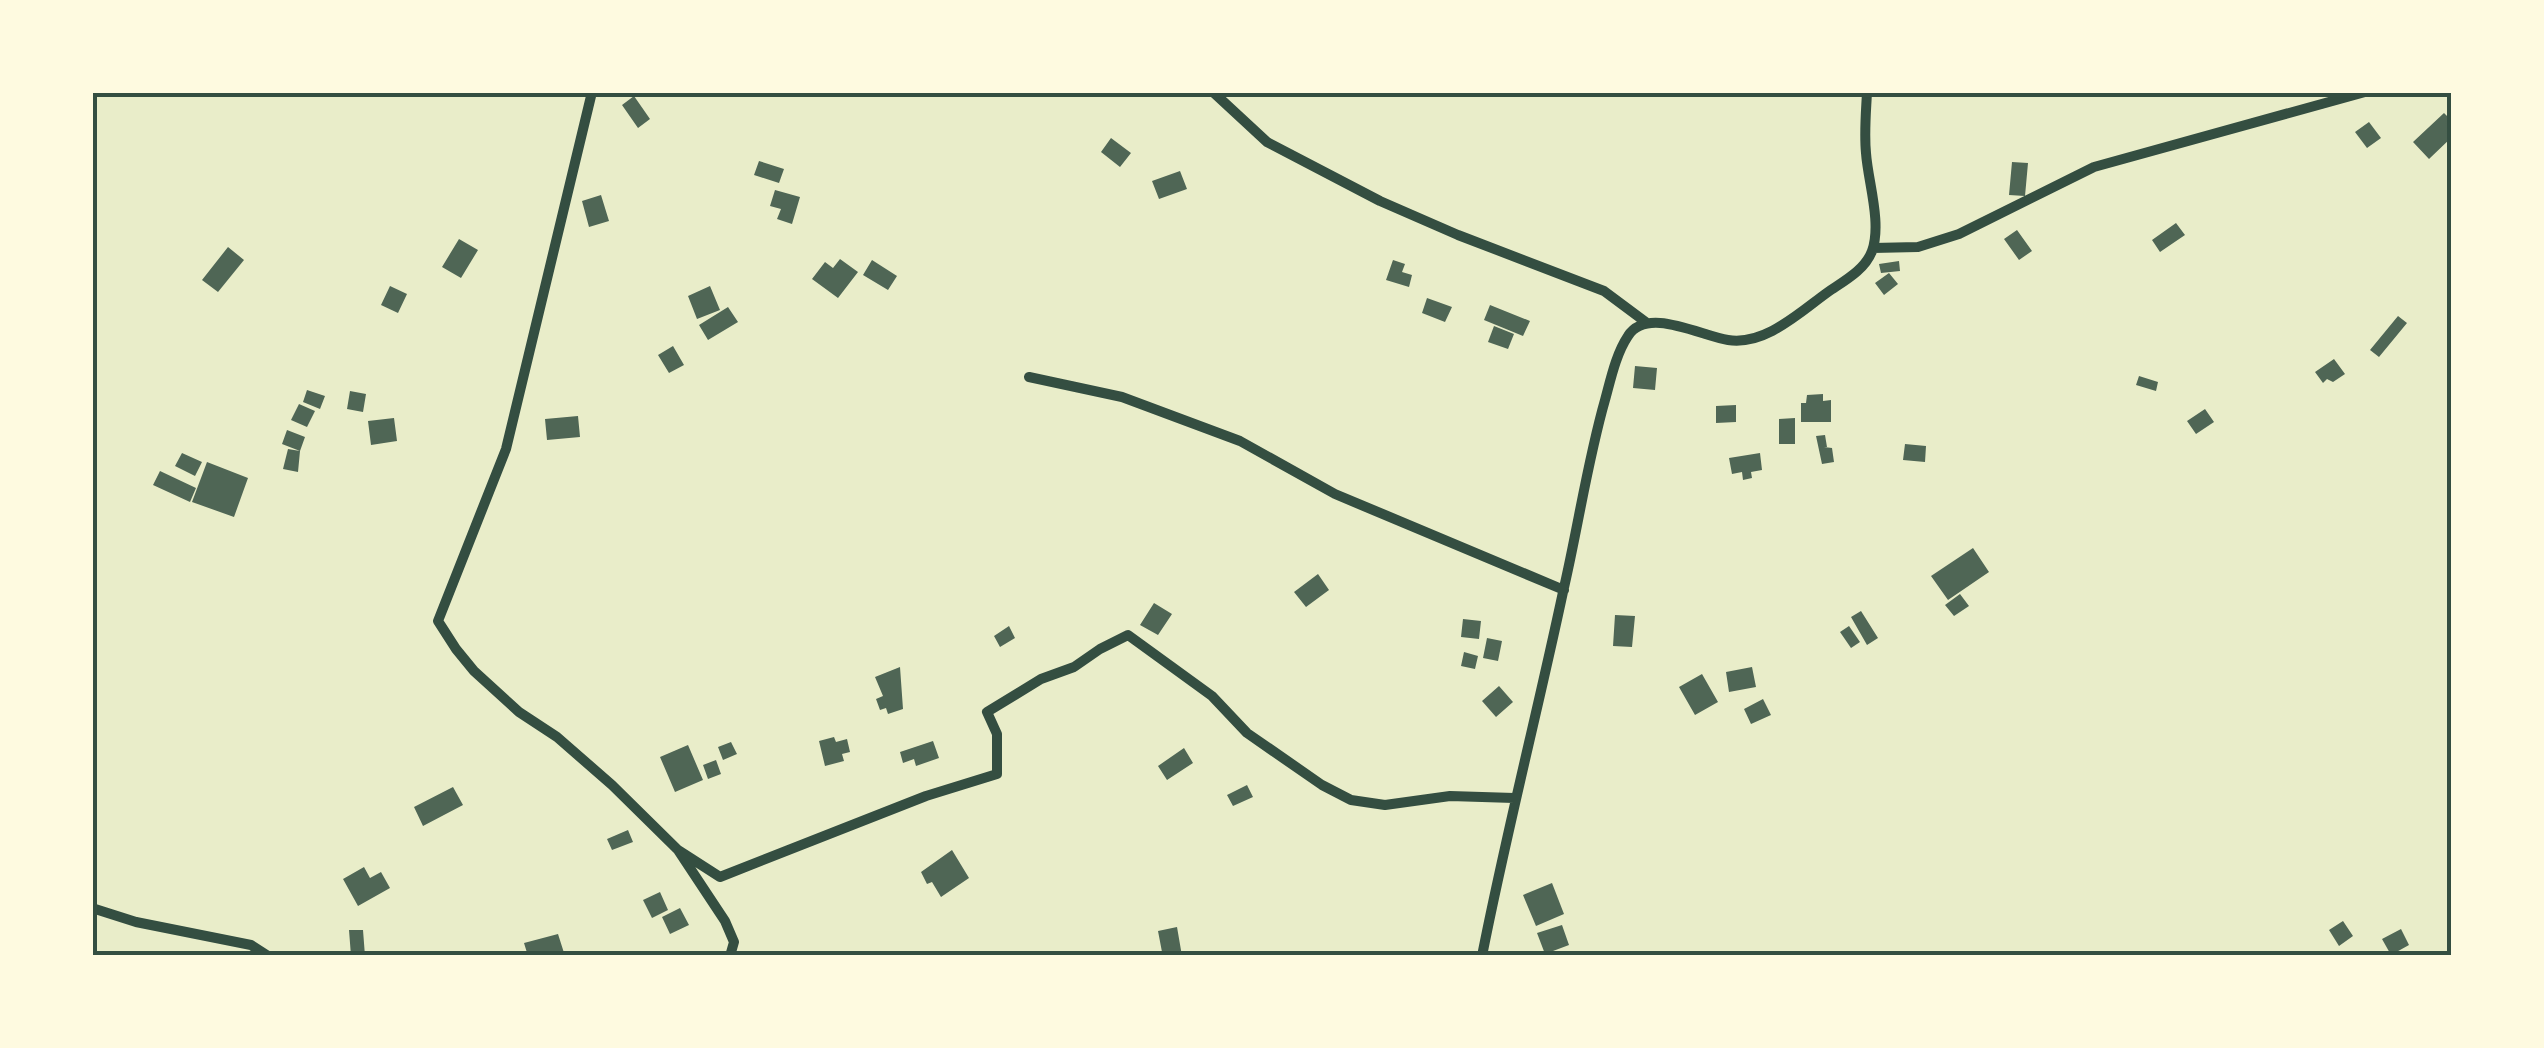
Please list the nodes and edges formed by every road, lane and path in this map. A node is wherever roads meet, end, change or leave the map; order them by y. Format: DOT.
graph roads {
  1 [pos="592,92"];
  2 [pos="1212,92"];
  3 [pos="1867,92"];
  4 [pos="2365,92"];
  5 [pos="1873,248"];
  6 [pos="1647,323"];
  7 [pos="1029,378"];
  8 [pos="1564,590"];
  9 [pos="1514,798"];
  10 [pos="678,850"];
  11 [pos="92,908"];
  12 [pos="730,955"];
  13 [pos="268,956"];
  14 [pos="1482,956"];
  1 -- 10 [label="street"];
  2 -- 6 [label="street"];
  3 -- 5 [label="street"];
  4 -- 5 [label="street"];
  5 -- 6 [label="street"];
  6 -- 8 [label="street"];
  7 -- 8 [label="street"];
  8 -- 9 [label="street"];
  9 -- 10 [label="street"];
  9 -- 14 [label="street"];
  10 -- 12 [label="street"];
  11 -- 13 [label="street"];
}
